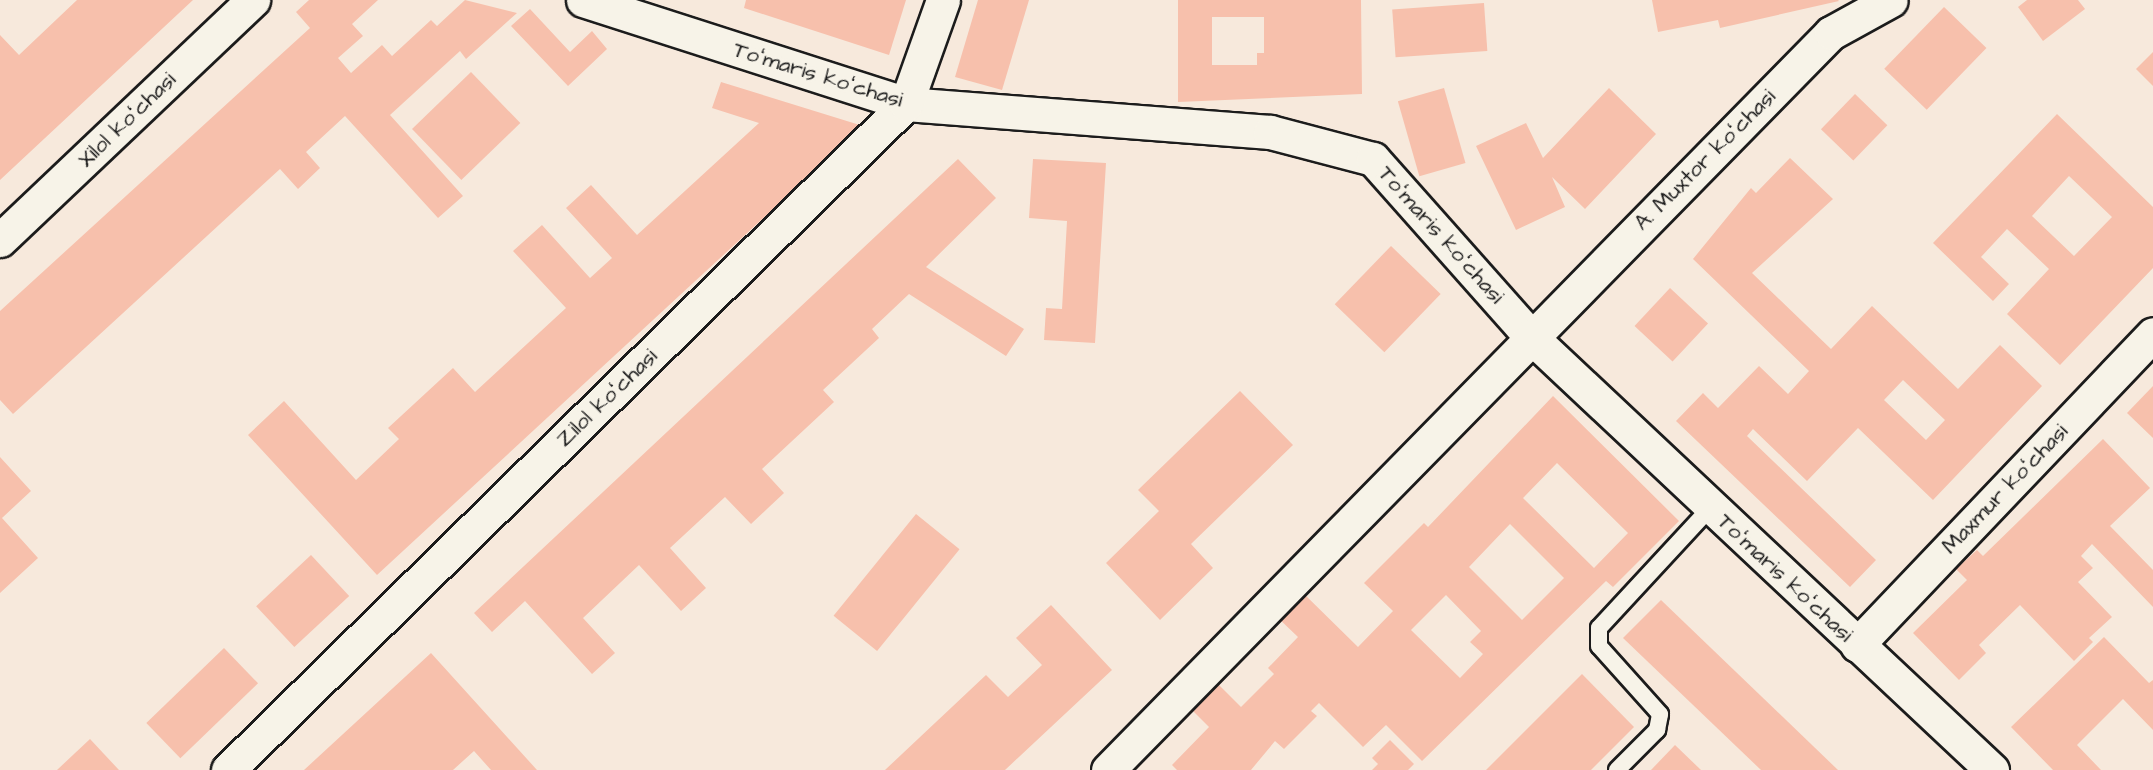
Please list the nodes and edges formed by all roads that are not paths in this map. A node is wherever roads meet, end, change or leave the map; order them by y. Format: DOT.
graph roads {
  1 [pos="253,0"];
  2 [pos="583,0"];
  3 [pos="943,0"];
  4 [pos="1891,0"];
  5 [pos="906,104"];
  6 [pos="0,240"];
  7 [pos="2153,334"];
  8 [pos="1530,336"];
  9 [pos="1710,508"];
  10 [pos="1857,645"];
  11 [pos="228,770"];
  12 [pos="1108,770"];
  13 [pos="1617,770"];
  14 [pos="1992,770"];
  1 -- 6 [label="street, Xilol koʻchasi"];
  2 -- 5 [label="street, Toʻmaris koʻchasi"];
  3 -- 5 [label="street, Zilol koʻchasi"];
  4 -- 8 [label="street, A. Muxtor koʻchasi"];
  5 -- 8 [label="street, Toʻmaris koʻchasi"];
  5 -- 11 [label="street, Zilol koʻchasi"];
  7 -- 10 [label="street, Maxmur koʻchasi"];
  8 -- 9 [label="street, Toʻmaris koʻchasi"];
  8 -- 12 [label="street, A. Muxtor koʻchasi"];
  9 -- 10 [label="street, Toʻmaris koʻchasi"];
  9 -- 13 [label="lane"];
  10 -- 14 [label="street, Toʻmaris koʻchasi"];
}
